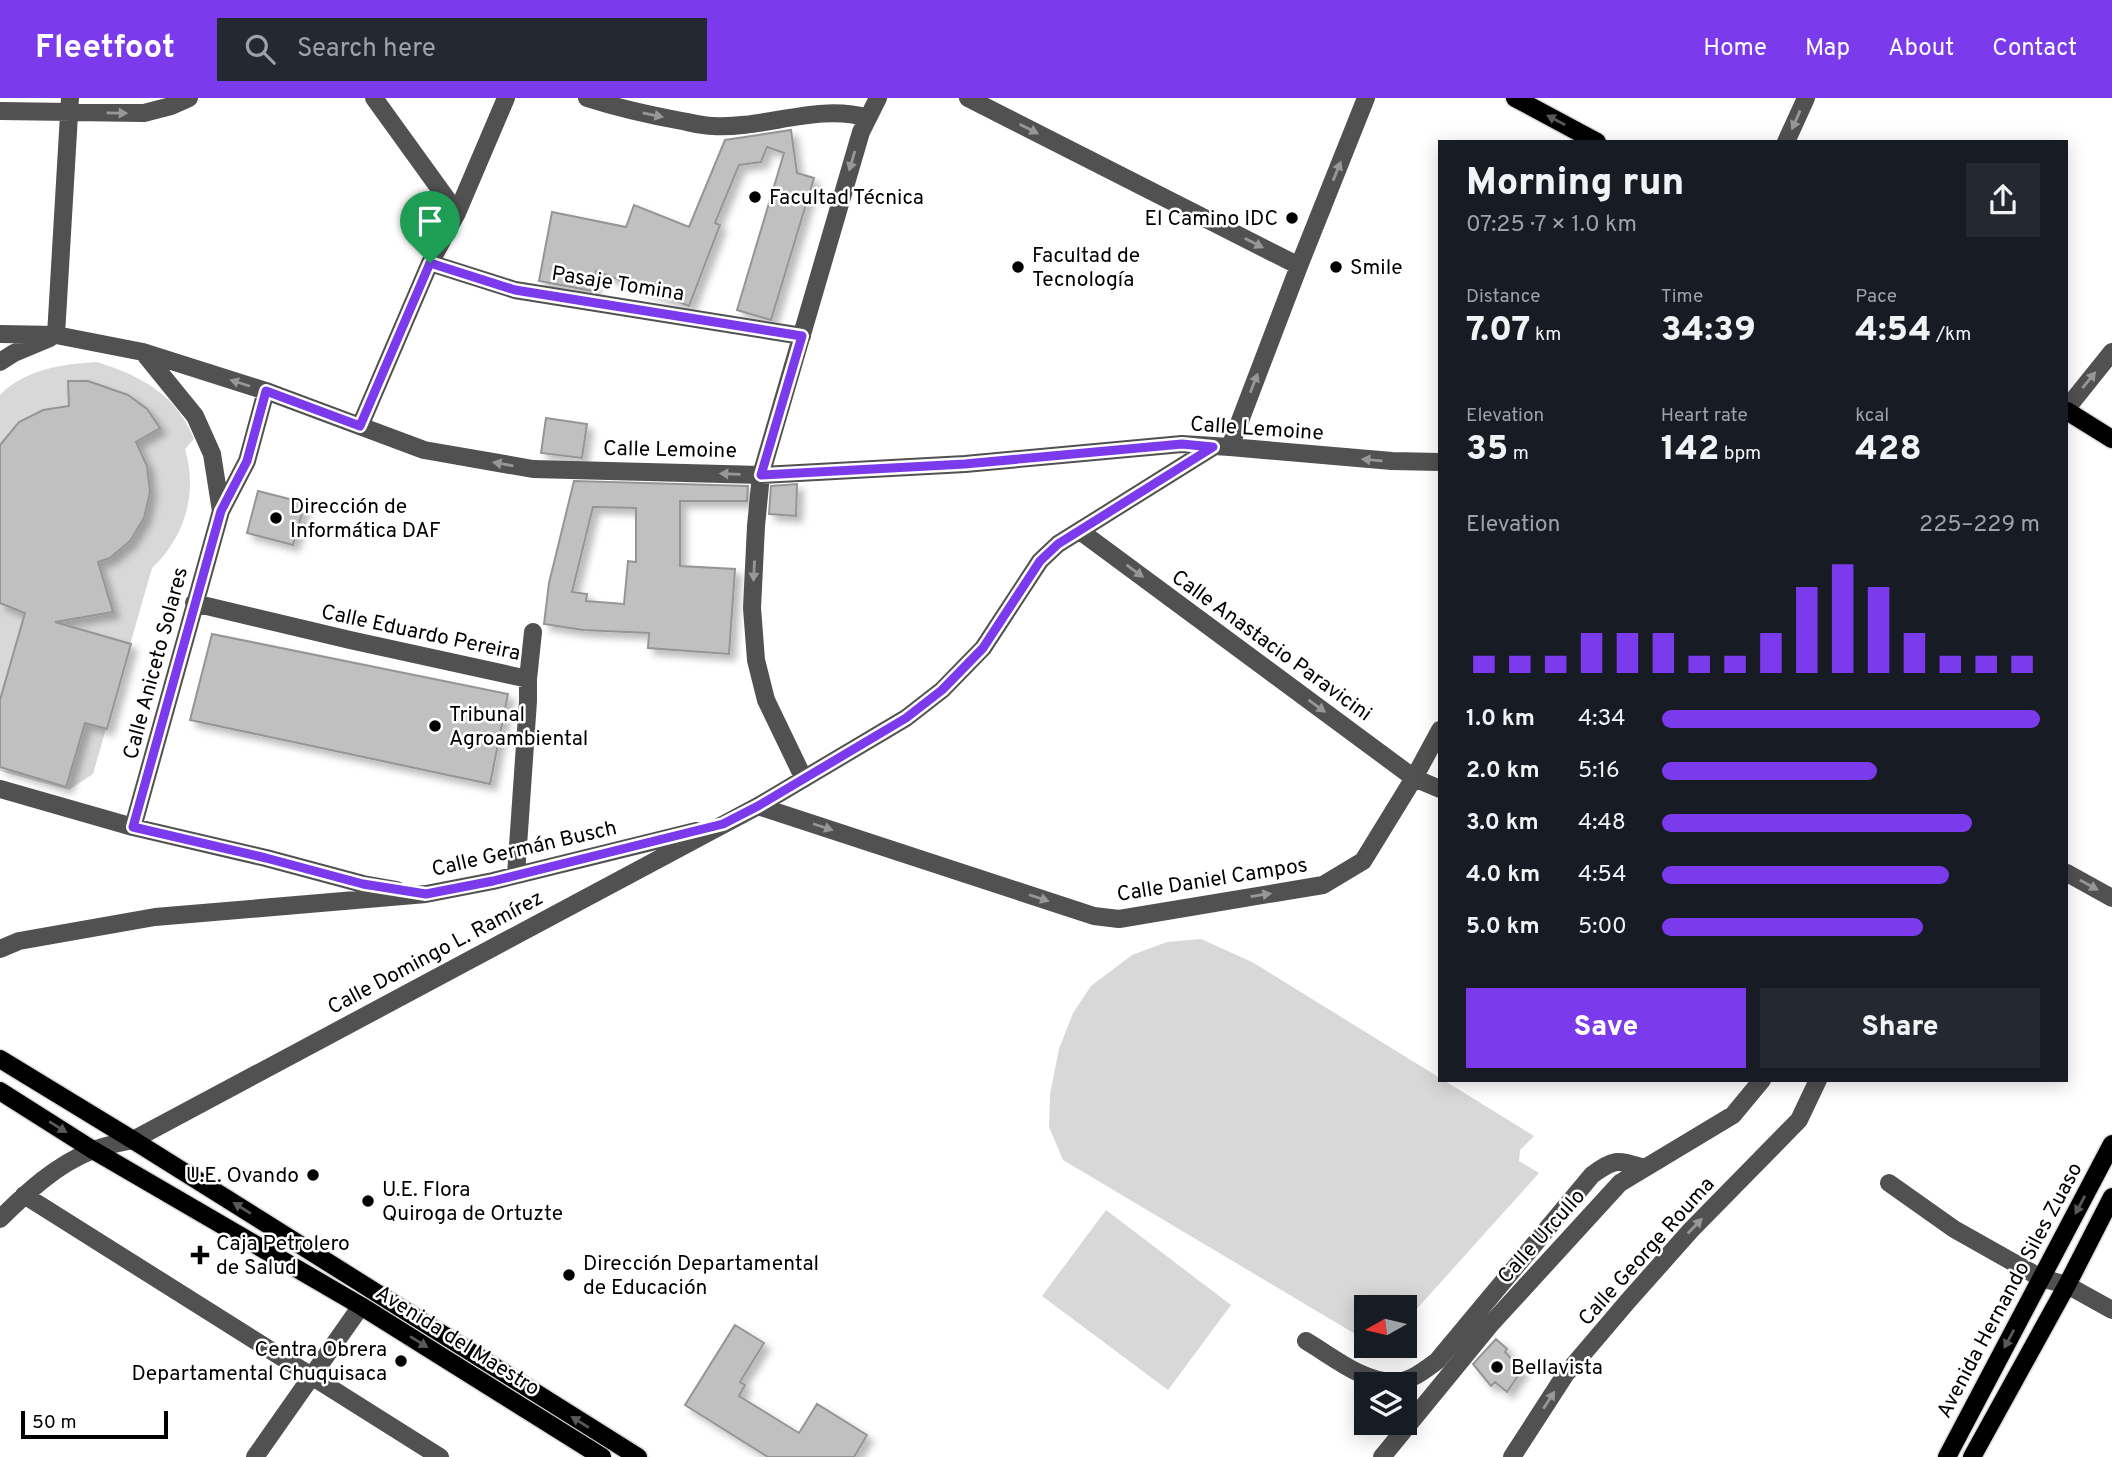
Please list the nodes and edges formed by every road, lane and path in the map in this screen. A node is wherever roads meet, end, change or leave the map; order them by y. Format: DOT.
graph roads {
  1 [pos="189,98"];
  2 [pos="374,98"];
  3 [pos="506,98"];
  4 [pos="587,98"];
  5 [pos="878,98"];
  6 [pos="968,98"];
  7 [pos="1366,98"];
  8 [pos="1516,98"];
  9 [pos="1806,98"];
  10 [pos="70,105"];
  11 [pos="0,111"];
  12 [pos="868,118"];
  13 [pos="1593,140"];
  14 [pos="1787,140"];
  15 [pos="457,213"];
  16 [pos="430,263"];
  17 [pos="1299,266"];
  18 [pos="0,334"];
  19 [pos="56,335"];
  20 [pos="802,336"];
  21 [pos="143,352"];
  22 [pos="2112,352"];
  23 [pos="0,362"];
  24 [pos="266,391"];
  25 [pos="2068,409"];
  26 [pos="2068,411"];
  27 [pos="360,426"];
  28 [pos="2112,439"];
  29 [pos="1221,447"];
  30 [pos="1438,462"];
  31 [pos="761,475"];
  32 [pos="221,511"];
  33 [pos="1080,531"];
  34 [pos="194,603"];
  35 [pos="533,632"];
  36 [pos="528,678"];
  37 [pos="1438,734"];
  38 [pos="1414,778"];
  39 [pos="804,779"];
  40 [pos="1438,788"];
  41 [pos="0,789"];
  42 [pos="758,806"];
  43 [pos="723,824"];
  44 [pos="133,827"];
  45 [pos="2068,874"];
  46 [pos="516,875"];
  47 [pos="426,894"];
  48 [pos="2112,898"];
  49 [pos="0,949"];
  50 [pos="0,1059"];
  51 [pos="1760,1082"];
  52 [pos="1817,1082"];
  53 [pos="0,1091"];
  54 [pos="134,1140"];
  55 [pos="2112,1144"];
  56 [pos="93,1150"];
  57 [pos="1644,1168"];
  58 [pos="1889,1183"];
  59 [pos="24,1195"];
  60 [pos="2112,1197"];
  61 [pos="0,1219"];
  62 [pos="2041,1278"];
  63 [pos="2067,1285"];
  64 [pos="361,1306"];
  65 [pos="2112,1310"];
  66 [pos="1306,1341"];
  67 [pos="312,1377"];
  68 [pos="607,1452"];
  69 [pos="255,1457"];
  70 [pos="440,1457"];
  71 [pos="638,1457"];
  72 [pos="1382,1457"];
  73 [pos="1512,1457"];
  74 [pos="1947,1457"];
  75 [pos="1972,1457"];
  10 -- 1 [label="street, one-way"];
  2 -- 15 [label="street"];
  3 -- 15 [label="street"];
  4 -- 12 [label="street, one-way"];
  5 -- 12 [label="street"];
  6 -- 17 [label="street, one-way"];
  17 -- 7 [label="street, one-way"];
  13 -- 8 [label="main road, one-way"];
  9 -- 14 [label="street, one-way"];
  10 -- 11 [label="street"];
  10 -- 19 [label="street"];
  12 -- 20 [label="street, one-way"];
  15 -- 16 [label="street"];
  16 -- 20 [label="street, Pasaje Tomina"];
  16 -- 27 [label="street"];
  29 -- 17 [label="street, one-way"];
  18 -- 19 [label="street, Calle Lemoine"];
  19 -- 21 [label="street, Calle Lemoine"];
  19 -- 23 [label="street"];
  20 -- 31 [label="street"];
  24 -- 21 [label="street, Calle Lemoine, one-way"];
  21 -- 32 [label="street, Calle Aniceto Solares"];
  25 -- 22 [label="street, one-way"];
  24 -- 27 [label="street, Calle Lemoine"];
  24 -- 32 [label="street, Calle Aniceto Solares"];
  26 -- 28 [label="main road"];
  31 -- 27 [label="street, Calle Lemoine, one-way"];
  30 -- 29 [label="street, Calle Lemoine, one-way"];
  29 -- 31 [label="street, Calle Lemoine"];
  29 -- 33 [label="street, Calle Domingo L. Ramírez"];
  31 -- 39 [label="street, one-way"];
  32 -- 34 [label="street, Calle Aniceto Solares"];
  33 -- 38 [label="street, Calle Anastacio Paravicini, one-way"];
  33 -- 39 [label="street, Calle Domingo L. Ramírez"];
  34 -- 36 [label="street, Calle Eduardo Pereira"];
  34 -- 44 [label="street, Calle Aniceto Solares"];
  35 -- 36 [label="street"];
  36 -- 46 [label="street, Calle Eduardo Pereira"];
  37 -- 38 [label="street, Calle Daniel Campos"];
  38 -- 40 [label="street, Calle Anastacio Paravicini"];
  42 -- 38 [label="street, Calle Daniel Campos, one-way"];
  39 -- 42 [label="street, Calle Domingo L. Ramírez"];
  41 -- 44 [label="street"];
  42 -- 43 [label="street, Calle Domingo L. Ramírez"];
  43 -- 46 [label="street, Calle Germán Busch"];
  43 -- 54 [label="street, Calle Domingo L. Ramírez"];
  44 -- 47 [label="street"];
  45 -- 48 [label="street, one-way"];
  46 -- 47 [label="street, Calle Germán Busch"];
  47 -- 49 [label="street, Calle Germán Busch"];
  50 -- 54 [label="main road, Avenida del Maestro"];
  51 -- 57 [label="street, Calle Urcullo"];
  73 -- 52 [label="street, Calle George Rouma, one-way"];
  53 -- 56 [label="main road, Avenida del Maestro, one-way"];
  54 -- 56 [label="street, Calle Domingo L. Ramírez"];
  68 -- 54 [label="main road, Avenida del Maestro, one-way"];
  55 -- 62 [label="main road, Avenida Hernando Siles Zuaso, one-way"];
  56 -- 59 [label="street, Calle Domingo L. Ramírez"];
  56 -- 64 [label="main road, Avenida del Maestro"];
  57 -- 66 [label="street"];
  57 -- 72 [label="street, Calle Urcullo"];
  58 -- 62 [label="street"];
  59 -- 61 [label="street, Calle Domingo L. Ramírez"];
  59 -- 67 [label="street"];
  60 -- 63 [label="main road"];
  62 -- 63 [label="street"];
  62 -- 74 [label="main road, Avenida Hernando Siles Zuaso, one-way"];
  63 -- 65 [label="street"];
  63 -- 75 [label="main road"];
  64 -- 67 [label="street"];
  64 -- 68 [label="main road, Avenida del Maestro, one-way"];
  67 -- 69 [label="street"];
  67 -- 70 [label="street"];
  68 -- 71 [label="main road, Avenida del Maestro"];
}
